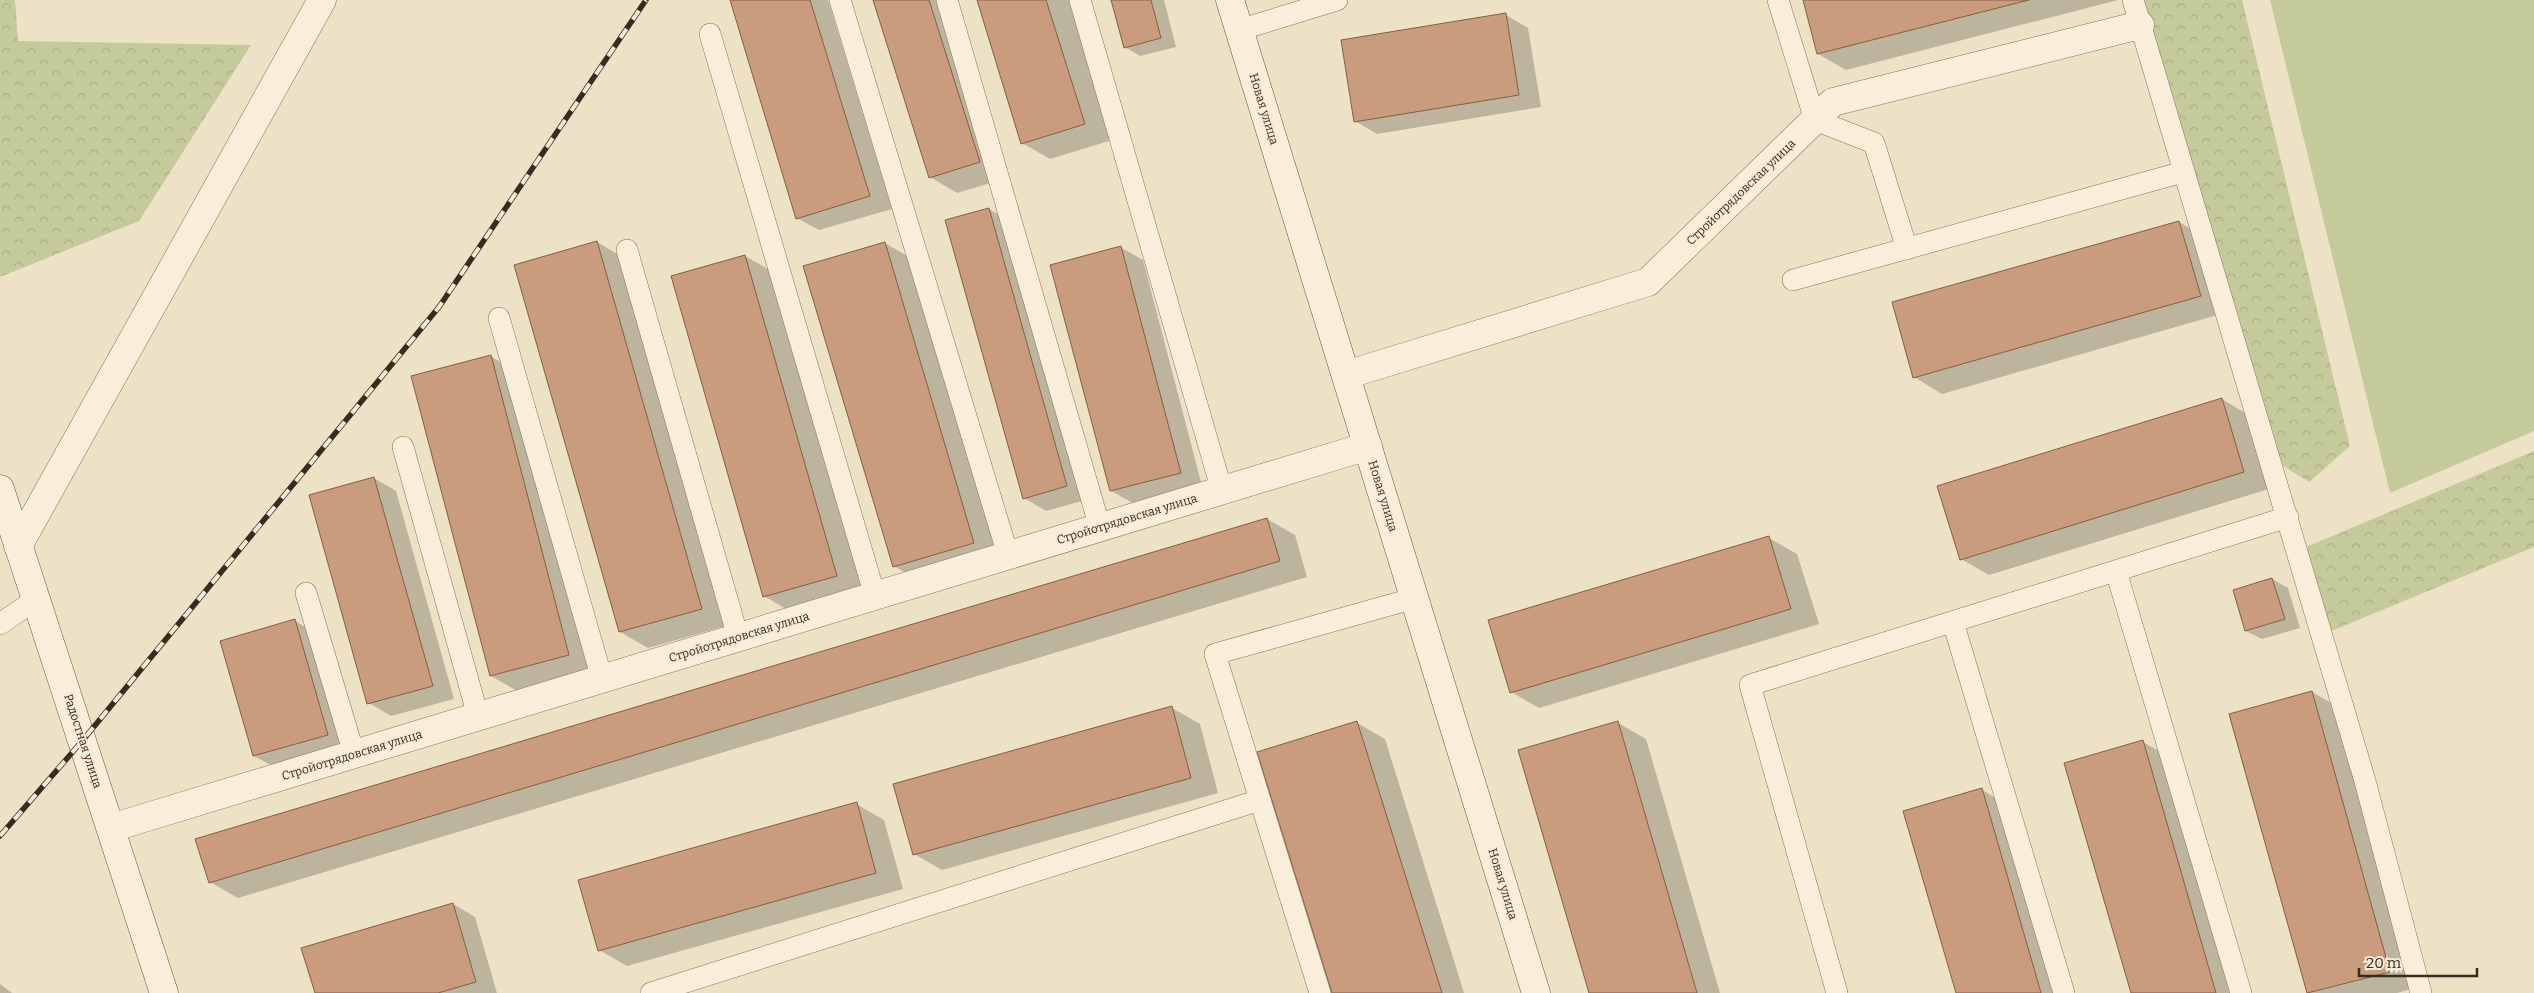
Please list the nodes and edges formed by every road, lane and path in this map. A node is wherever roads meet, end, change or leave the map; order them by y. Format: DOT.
graph roads {
  1 [pos="322,0"];
  2 [pos="840,0"];
  3 [pos="947,0"];
  4 [pos="1080,0"];
  5 [pos="1230,0"];
  6 [pos="1337,0"];
  7 [pos="1778,0"];
  8 [pos="2136,13"];
  9 [pos="1240,30"];
  10 [pos="710,34"];
  11 [pos="1815,120"];
  12 [pos="2183,172"];
  13 [pos="1907,249"];
  14 [pos="627,250"];
  15 [pos="1793,280"];
  16 [pos="500,318"];
  17 [pos="1346,375"];
  18 [pos="1368,446"];
  19 [pos="403,447"];
  20 [pos="0,489"];
  21 [pos="1222,491"];
  22 [pos="2288,517"];
  23 [pos="1100,528"];
  24 [pos="18,546"];
  25 [pos="1008,556"];
  26 [pos="2116,571"];
  27 [pos="306,593"];
  28 [pos="875,596"];
  29 [pos="1415,598"];
  30 [pos="36,600"];
  31 [pos="1953,622"];
  32 [pos="0,624"];
  33 [pos="738,637"];
  34 [pos="602,679"];
  35 [pos="478,716"];
  36 [pos="354,754"];
  37 [pos="1260,800"];
  38 [pos="111,828"];
  39 [pos="164,993"];
  40 [pos="650,993"];
  41 [pos="1320,993"];
  42 [pos="1536,993"];
  43 [pos="1837,993"];
  44 [pos="2064,993"];
  45 [pos="2241,993"];
  46 [pos="2421,993"];
  1 -- 24 [label="street"];
  2 -- 25 [label="lane"];
  3 -- 23 [label="lane"];
  4 -- 21 [label="lane"];
  5 -- 9 [label="street, Новая улица"];
  6 -- 9 [label="lane"];
  7 -- 11 [label="lane"];
  8 -- 11 [label="street, Стройотрядовская улица"];
  8 -- 12 [label="lane"];
  9 -- 17 [label="street, Новая улица"];
  10 -- 28 [label="lane"];
  11 -- 13 [label="lane"];
  11 -- 17 [label="street, Стройотрядовская улица"];
  12 -- 13 [label="lane"];
  12 -- 22 [label="lane"];
  13 -- 15 [label="lane"];
  14 -- 33 [label="lane"];
  16 -- 34 [label="lane"];
  17 -- 18 [label="street, Новая улица"];
  18 -- 21 [label="street, Стройотрядовская улица"];
  18 -- 29 [label="street, Новая улица"];
  19 -- 35 [label="lane"];
  20 -- 24 [label="street, Радостная улица"];
  21 -- 23 [label="street, Стройотрядовская улица"];
  22 -- 26 [label="lane"];
  22 -- 46 [label="lane"];
  23 -- 25 [label="street, Стройотрядовская улица"];
  24 -- 30 [label="street, Радостная улица"];
  25 -- 28 [label="street, Стройотрядовская улица"];
  26 -- 31 [label="lane"];
  26 -- 45 [label="lane"];
  27 -- 36 [label="lane"];
  28 -- 33 [label="street, Стройотрядовская улица"];
  29 -- 37 [label="lane"];
  29 -- 42 [label="street, Новая улица"];
  30 -- 32 [label="lane"];
  30 -- 38 [label="street, Радостная улица"];
  31 -- 43 [label="lane"];
  31 -- 44 [label="lane"];
  33 -- 34 [label="street, Стройотрядовская улица"];
  34 -- 35 [label="street, Стройотрядовская улица"];
  35 -- 36 [label="street, Стройотрядовская улица"];
  36 -- 38 [label="street, Стройотрядовская улица"];
  37 -- 40 [label="lane"];
  37 -- 41 [label="lane"];
  38 -- 39 [label="street, Радостная улица"];
}
